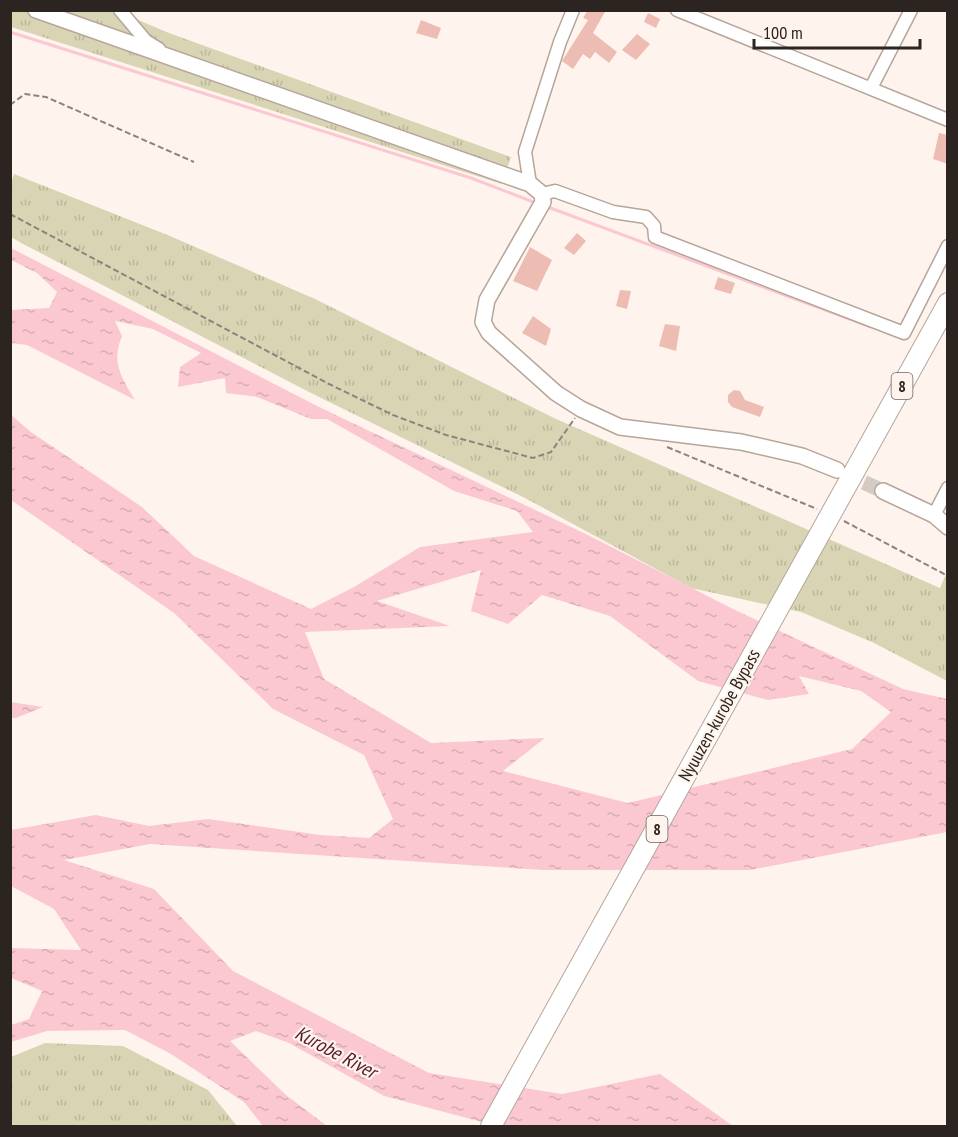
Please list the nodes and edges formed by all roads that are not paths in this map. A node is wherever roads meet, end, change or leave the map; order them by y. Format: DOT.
graph roads {
  1 [pos="36,10"];
  2 [pos="120,10"];
  3 [pos="573,10"];
  4 [pos="677,10"];
  5 [pos="911,10"];
  6 [pos="170,57"];
  7 [pos="871,88"];
  8 [pos="948,120"];
  9 [pos="536,189"];
  10 [pos="948,246"];
  11 [pos="948,303"];
  12 [pos="847,469"];
  13 [pos="948,488"];
  14 [pos="882,491"];
  15 [pos="934,515"];
  16 [pos="948,527"];
  17 [pos="491,1126"];
  1 -- 6 [label="street"];
  2 -- 6 [label="street"];
  3 -- 9 [label="street"];
  4 -- 7 [label="street"];
  5 -- 7 [label="street"];
  6 -- 9 [label="street"];
  7 -- 8 [label="street"];
  9 -- 10 [label="street"];
  9 -- 12 [label="street"];
  11 -- 12 [label="highway, Nyuuzen-kurobe Bypass / 8"];
  12 -- 17 [label="highway, Nyuuzen-kurobe Bypass / 8"];
  13 -- 15 [label="street"];
  14 -- 15 [label="street"];
  15 -- 16 [label="street"];
}
